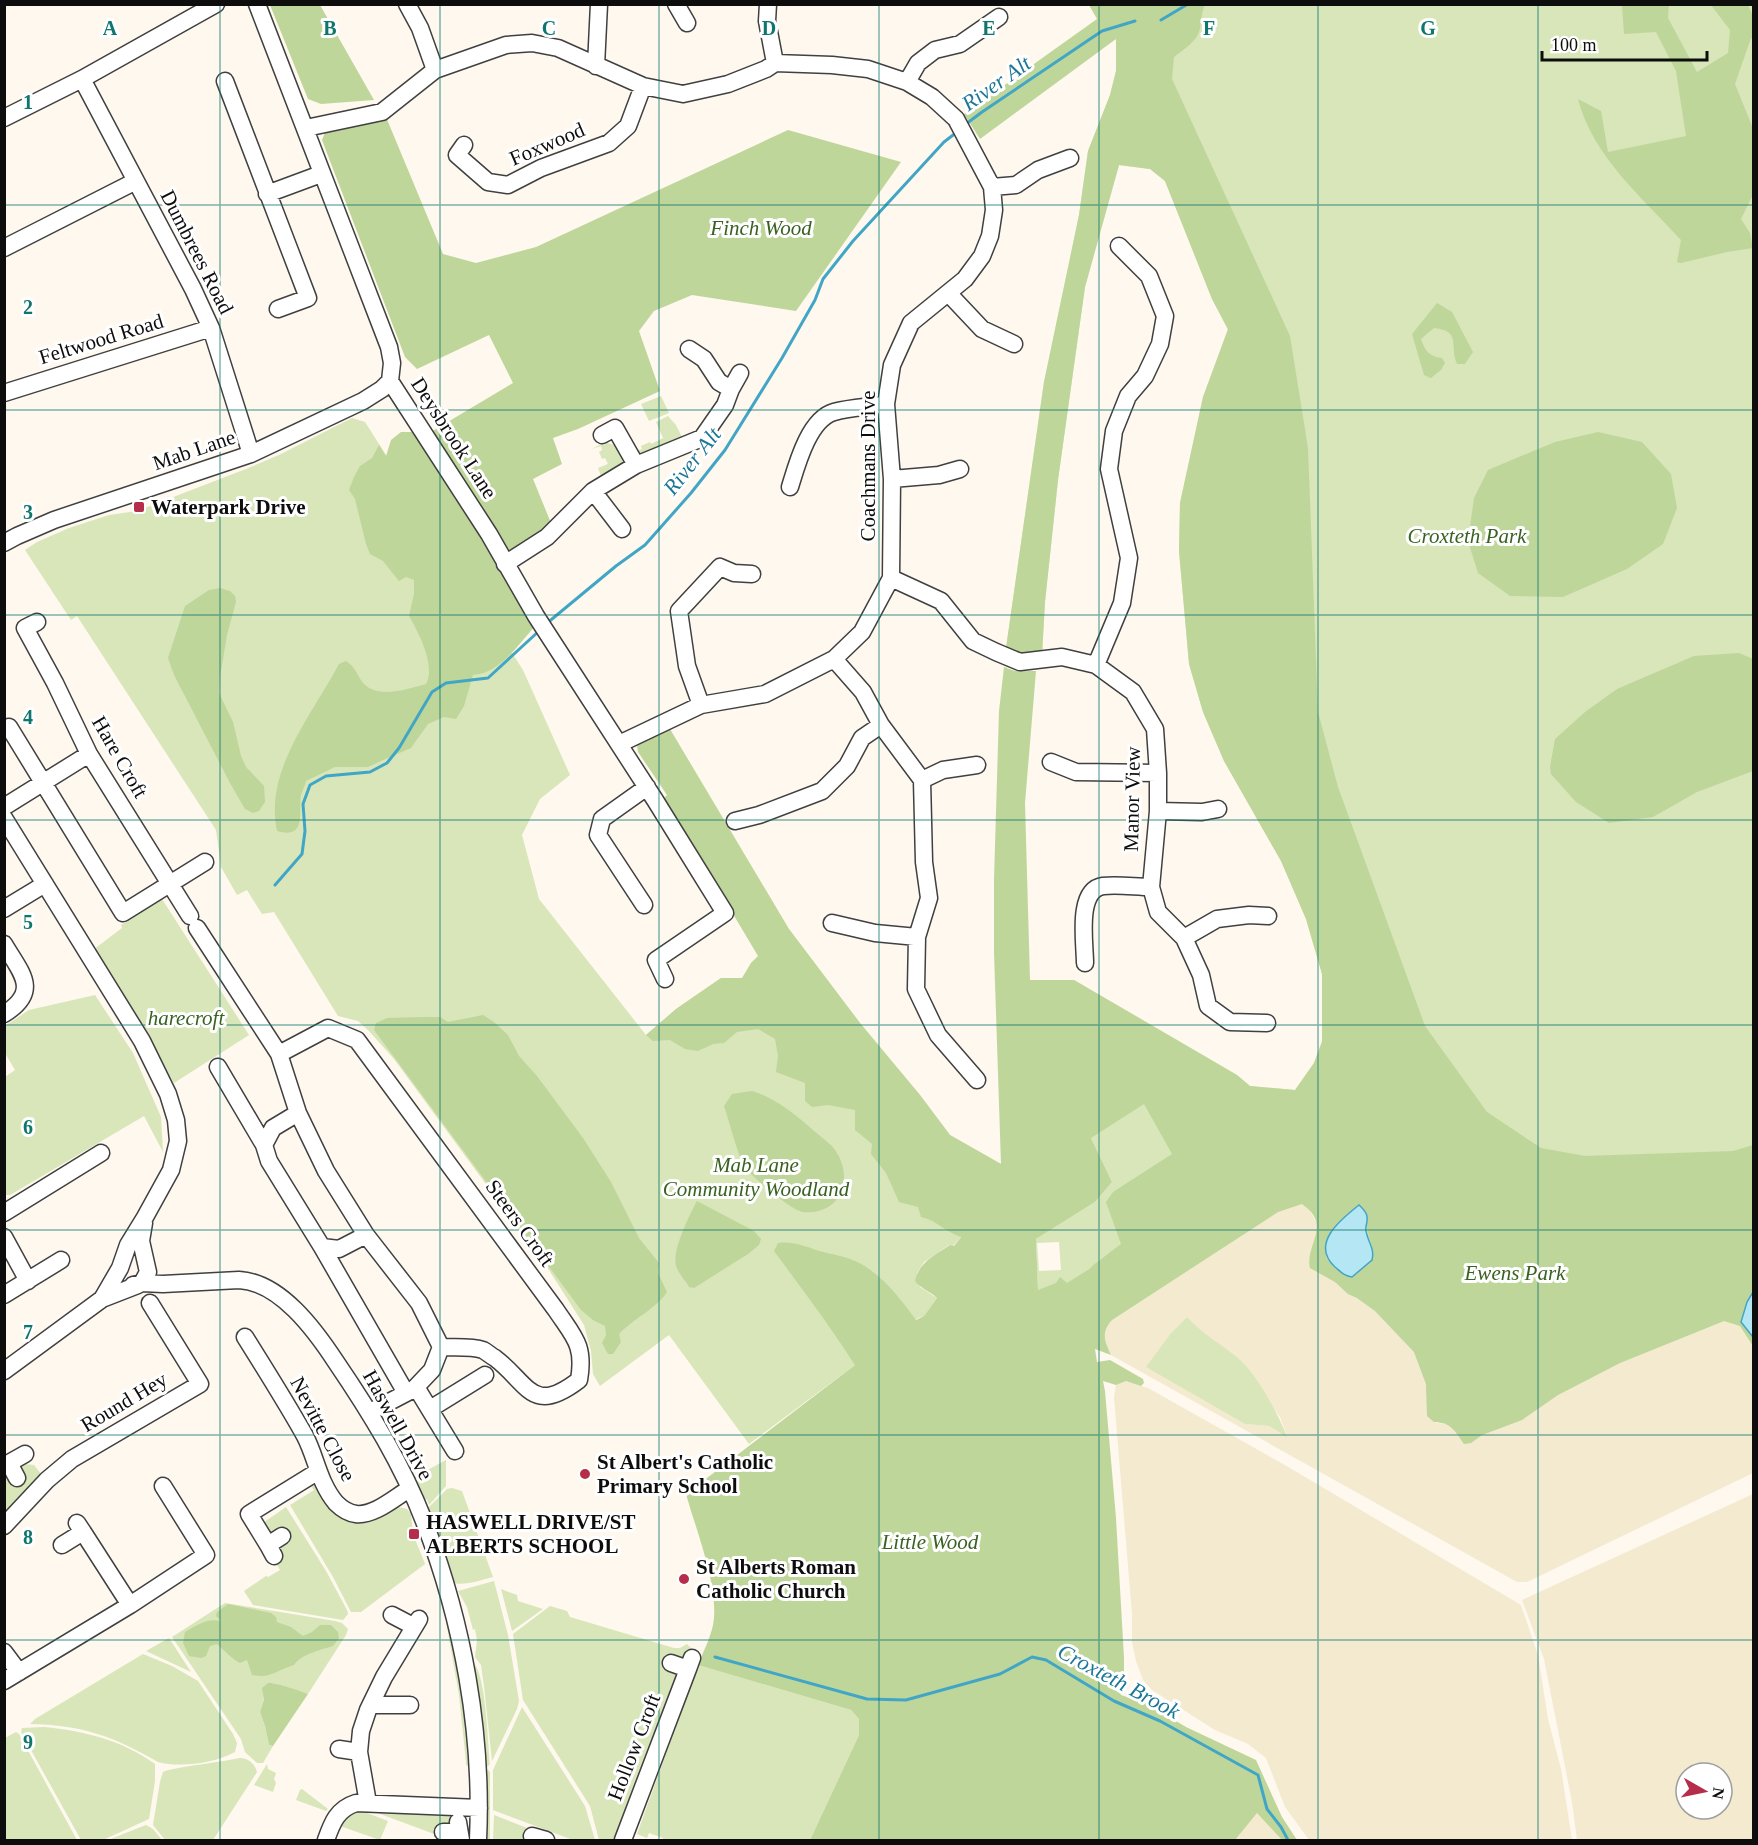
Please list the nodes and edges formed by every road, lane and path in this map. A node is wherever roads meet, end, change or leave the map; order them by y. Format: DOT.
graph roads {
  1 [pos="216,4"];
  2 [pos="257,4"];
  3 [pos="407,4"];
  4 [pos="599,4"];
  5 [pos="676,4"];
  6 [pos="768,4"];
  7 [pos="999,17"];
  8 [pos="687,23"];
  9 [pos="775,63"];
  10 [pos="596,66"];
  11 [pos="435,70"];
  12 [pos="82,79"];
  13 [pos="225,81"];
  14 [pos="907,82"];
  15 [pos="643,86"];
  16 [pos="4,118"];
  17 [pos="306,128"];
  18 [pos="464,145"];
  19 [pos="1070,158"];
  20 [pos="321,174"];
  21 [pos="136,181"];
  22 [pos="992,187"];
  23 [pos="267,194"];
  24 [pos="1119,246"];
  25 [pos="4,249"];
  26 [pos="949,294"];
  27 [pos="278,309"];
  28 [pos="211,328"];
  29 [pos="1014,344"];
  30 [pos="688,349"];
  31 [pos="740,373"];
  32 [pos="390,381"];
  33 [pos="731,389"];
  34 [pos="4,393"];
  35 [pos="886,404"];
  36 [pos="602,435"];
  37 [pos="251,454"];
  38 [pos="636,465"];
  39 [pos="960,469"];
  40 [pos="892,479"];
  41 [pos="790,487"];
  42 [pos="593,491"];
  43 [pos="622,530"];
  44 [pos="4,543"];
  45 [pos="505,564"];
  46 [pos="752,574"];
  47 [pos="891,578"];
  48 [pos="37,622"];
  49 [pos="834,659"];
  50 [pos="1096,665"];
  51 [pos="702,705"];
  52 [pos="881,725"];
  53 [pos="9,727"];
  54 [pos="619,744"];
  55 [pos="89,754"];
  56 [pos="1051,762"];
  57 [pos="977,765"];
  58 [pos="1158,773"];
  59 [pos="922,780"];
  60 [pos="44,781"];
  61 [pos="651,793"];
  62 [pos="4,807"];
  63 [pos="1218,809"];
  64 [pos="1158,811"];
  65 [pos="4,818"];
  66 [pos="735,821"];
  67 [pos="205,862"];
  68 [pos="45,884"];
  69 [pos="170,884"];
  70 [pos="1151,887"];
  71 [pos="644,905"];
  72 [pos="4,909"];
  73 [pos="1268,916"];
  74 [pos="832,923"];
  75 [pos="917,937"];
  76 [pos="1184,938"];
  77 [pos="4,944"];
  78 [pos="1085,963"];
  79 [pos="665,979"];
  80 [pos="4,1014"];
  81 [pos="1267,1023"];
  82 [pos="279,1054"];
  83 [pos="218,1067"];
  84 [pos="977,1080"];
  85 [pos="298,1113"];
  86 [pos="264,1145"];
  87 [pos="101,1153"];
  88 [pos="4,1213"];
  89 [pos="144,1219"];
  90 [pos="366,1235"];
  91 [pos="4,1237"];
  92 [pos="322,1247"];
  93 [pos="61,1260"];
  94 [pos="146,1263"];
  95 [pos="121,1266"];
  96 [pos="28,1281"];
  97 [pos="177,1282"];
  98 [pos="140,1284"];
  99 [pos="4,1295"];
  100 [pos="102,1299"];
  101 [pos="150,1303"];
  102 [pos="245,1337"];
  103 [pos="441,1347"];
  104 [pos="4,1371"];
  105 [pos="484,1375"];
  106 [pos="411,1390"];
  107 [pos="430,1409"];
  108 [pos="370,1412"];
  109 [pos="455,1451"];
  110 [pos="25,1454"];
  111 [pos="10,1469"];
  112 [pos="317,1472"];
  113 [pos="163,1486"];
  114 [pos="409,1489"];
  115 [pos="4,1526"];
  116 [pos="62,1545"];
  117 [pos="275,1546"];
  118 [pos="130,1605"];
  119 [pos="392,1615"];
  120 [pos="4,1652"];
  121 [pos="671,1663"];
  122 [pos="12,1676"];
  123 [pos="371,1705"];
  124 [pos="410,1705"];
  125 [pos="339,1749"];
  126 [pos="360,1752"];
  127 [pos="368,1803"];
  128 [pos="479,1808"];
  129 [pos="326,1840"];
  130 [pos="478,1840"];
  131 [pos="623,1840"];
  1 -- 12 [label="street"];
  2 -- 17 [label="street, Deysbrook Lane"];
  3 -- 11 [label="street"];
  4 -- 10 [label="street"];
  5 -- 8 [label="street"];
  6 -- 9 [label="street"];
  7 -- 14 [label="street"];
  9 -- 14 [label="street, Coachmans Drive"];
  9 -- 15 [label="street, Coachmans Drive"];
  10 -- 11 [label="street, Coachmans Drive"];
  10 -- 15 [label="street, Coachmans Drive"];
  11 -- 17 [label="street, Coachmans Drive"];
  12 -- 16 [label="street"];
  12 -- 21 [label="street, Dumbrees Road"];
  13 -- 23 [label="street"];
  14 -- 22 [label="street, Coachmans Drive"];
  15 -- 18 [label="street, Foxwood"];
  17 -- 20 [label="street, Deysbrook Lane"];
  19 -- 22 [label="street"];
  20 -- 23 [label="street"];
  20 -- 32 [label="street, Deysbrook Lane"];
  21 -- 25 [label="street"];
  21 -- 28 [label="street, Dumbrees Road"];
  22 -- 26 [label="street, Coachmans Drive"];
  23 -- 27 [label="street"];
  24 -- 50 [label="street"];
  26 -- 29 [label="street"];
  26 -- 35 [label="street, Coachmans Drive"];
  28 -- 34 [label="street, Feltwood Road"];
  28 -- 37 [label="street, Dumbrees Road"];
  30 -- 33 [label="street"];
  31 -- 33 [label="street"];
  32 -- 37 [label="street, Mab Lane"];
  32 -- 45 [label="street, Deysbrook Lane"];
  33 -- 38 [label="street"];
  35 -- 40 [label="street, Coachmans Drive"];
  35 -- 41 [label="street"];
  36 -- 38 [label="street"];
  37 -- 44 [label="street, Mab Lane"];
  38 -- 42 [label="street"];
  39 -- 40 [label="street"];
  40 -- 47 [label="street, Coachmans Drive"];
  42 -- 43 [label="street"];
  42 -- 45 [label="street"];
  45 -- 54 [label="street, Deysbrook Lane"];
  46 -- 51 [label="street"];
  47 -- 49 [label="street, Coachmans Drive"];
  47 -- 50 [label="street, Manor View"];
  48 -- 55 [label="street, Hare Croft"];
  49 -- 51 [label="street, Coachmans Drive"];
  49 -- 52 [label="street"];
  50 -- 58 [label="street, Manor View"];
  51 -- 54 [label="street, Coachmans Drive"];
  52 -- 59 [label="street"];
  52 -- 66 [label="street"];
  53 -- 60 [label="street"];
  54 -- 61 [label="street, Deysbrook Lane"];
  55 -- 60 [label="street"];
  55 -- 69 [label="street, Hare Croft"];
  56 -- 58 [label="street"];
  57 -- 59 [label="street"];
  58 -- 64 [label="street, Manor View"];
  59 -- 75 [label="street"];
  60 -- 62 [label="street"];
  60 -- 69 [label="street"];
  61 -- 71 [label="street"];
  61 -- 79 [label="street, Deysbrook Lane"];
  63 -- 64 [label="street"];
  64 -- 70 [label="street, Manor View"];
  65 -- 68 [label="street"];
  67 -- 69 [label="street"];
  68 -- 72 [label="street"];
  68 -- 89 [label="street"];
  69 -- 82 [label="street, Hare Croft"];
  70 -- 76 [label="street, Manor View"];
  70 -- 78 [label="street"];
  73 -- 76 [label="street"];
  74 -- 75 [label="street"];
  75 -- 84 [label="street"];
  76 -- 81 [label="street, Manor View"];
  77 -- 80 [label="street"];
  82 -- 85 [label="street"];
  82 -- 103 [label="street, Steers Croft"];
  83 -- 86 [label="street"];
  85 -- 86 [label="street"];
  85 -- 90 [label="street"];
  86 -- 92 [label="street"];
  87 -- 88 [label="street"];
  89 -- 94 [label="street"];
  89 -- 95 [label="street"];
  90 -- 92 [label="street"];
  90 -- 103 [label="street"];
  91 -- 96 [label="street"];
  92 -- 106 [label="street"];
  93 -- 96 [label="street"];
  94 -- 95 [label="street"];
  94 -- 97 [label="street"];
  94 -- 98 [label="street"];
  95 -- 98 [label="street"];
  95 -- 100 [label="street"];
  96 -- 99 [label="street"];
  97 -- 98 [label="street, Haswell Drive"];
  97 -- 108 [label="street, Haswell Drive"];
  98 -- 100 [label="street"];
  100 -- 104 [label="street"];
  101 -- 115 [label="street, Round Hey"];
  102 -- 112 [label="street, Nevitte Close"];
  103 -- 106 [label="street"];
  105 -- 107 [label="street"];
  106 -- 107 [label="street"];
  106 -- 108 [label="street"];
  107 -- 109 [label="street"];
  108 -- 114 [label="street, Haswell Drive"];
  110 -- 111 [label="street"];
  112 -- 114 [label="street, Nevitte Close"];
  112 -- 117 [label="street"];
  113 -- 118 [label="street"];
  114 -- 128 [label="street, Haswell Drive"];
  116 -- 118 [label="street"];
  118 -- 122 [label="street"];
  119 -- 123 [label="street"];
  120 -- 122 [label="street"];
  121 -- 131 [label="street, Hollow Croft"];
  123 -- 124 [label="street"];
  123 -- 126 [label="street"];
  125 -- 126 [label="street"];
  126 -- 127 [label="street"];
  127 -- 128 [label="street"];
  127 -- 129 [label="street"];
  128 -- 130 [label="street, Haswell Drive"];
}
